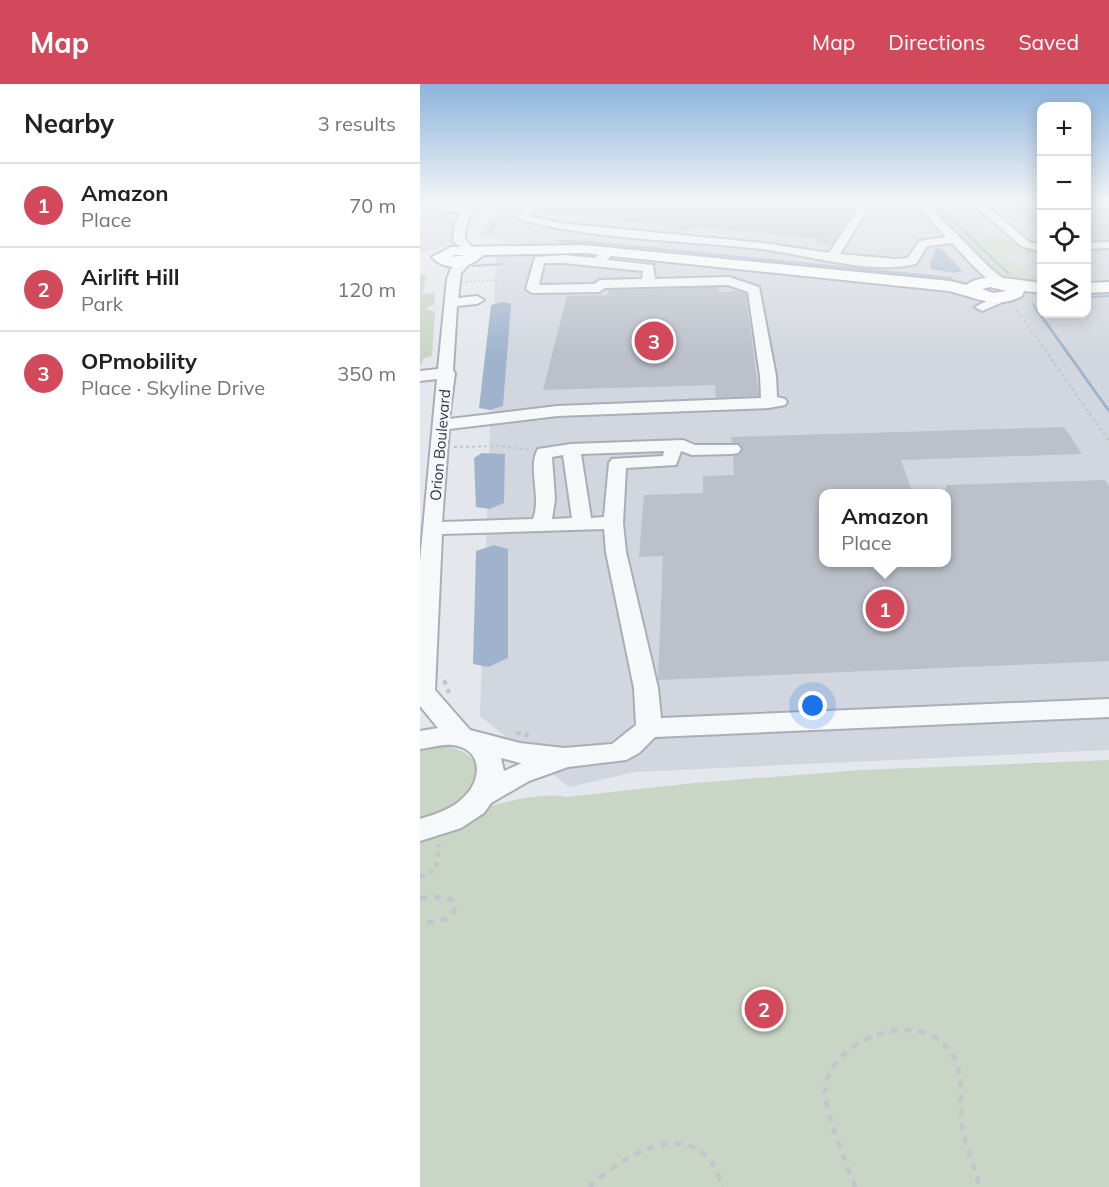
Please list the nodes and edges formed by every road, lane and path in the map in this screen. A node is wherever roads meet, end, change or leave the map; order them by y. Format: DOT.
graph roads {
  1 [pos="493,252"];
  2 [pos="608,252"];
  3 [pos="624,252"];
  4 [pos="805,252"];
  5 [pos="835,252"];
  6 [pos="917,252"];
  7 [pos="963,252"];
  8 [pos="832,257"];
  9 [pos="453,258"];
  10 [pos="597,262"];
  11 [pos="497,283"];
  12 [pos="648,283"];
  13 [pos="979,285"];
  14 [pos="1109,287"];
  15 [pos="1037,288"];
  16 [pos="1091,288"];
  17 [pos="1007,292"];
  18 [pos="477,300"];
  19 [pos="451,303"];
  20 [pos="447,373"];
  21 [pos="420,375"];
  22 [pos="441,425"];
  23 [pos="1109,441"];
  24 [pos="451,447"];
  25 [pos="571,449"];
  26 [pos="548,451"];
  27 [pos="732,451"];
  28 [pos="617,455"];
  29 [pos="582,523"];
  30 [pos="614,523"];
  31 [pos="540,524"];
  32 [pos="432,528"];
  33 [pos="442,673"];
  34 [pos="421,694"];
  35 [pos="451,696"];
  36 [pos="1109,708"];
  37 [pos="650,728"];
  38 [pos="506,732"];
  39 [pos="527,734"];
  40 [pos="467,739"];
  41 [pos="420,740"];
  42 [pos="564,758"];
  43 [pos="485,794"];
  44 [pos="430,837"];
  45 [pos="420,876"];
  46 [pos="420,898"];
  47 [pos="420,923"];
  48 [pos="589,1187"];
  49 [pos="722,1187"];
  50 [pos="855,1187"];
  51 [pos="980,1187"];
  1 -- 9 [label="main road"];
  2 -- 10 [label="street"];
  3 -- 13 [label="main road"];
  4 -- 8 [label="street"];
  5 -- 8 [label="street"];
  6 -- 8 [label="street"];
  7 -- 13 [label="street"];
  9 -- 11 [label="path"];
  9 -- 19 [label="street, Orion Boulevard"];
  10 -- 12 [label="street"];
  10 -- 12 [label="street"];
  12 -- 22 [label="street"];
  13 -- 17 [label="main road"];
  13 -- 17 [label="street"];
  14 -- 16 [label="main road"];
  15 -- 17 [label="main road"];
  17 -- 23 [label="path"];
  18 -- 19 [label="street"];
  19 -- 20 [label="street, Orion Boulevard"];
  20 -- 21 [label="street"];
  20 -- 22 [label="street, Orion Boulevard"];
  22 -- 32 [label="street, Orion Boulevard"];
  24 -- 26 [label="path"];
  25 -- 26 [label="street"];
  25 -- 28 [label="street"];
  25 -- 29 [label="street"];
  26 -- 31 [label="street"];
  27 -- 28 [label="street"];
  28 -- 30 [label="street"];
  29 -- 30 [label="street"];
  29 -- 31 [label="street"];
  30 -- 37 [label="street"];
  31 -- 32 [label="street"];
  32 -- 34 [label="street, Orion Boulevard"];
  33 -- 35 [label="path"];
  34 -- 40 [label="street, Orion Boulevard"];
  36 -- 37 [label="street"];
  37 -- 42 [label="street"];
  38 -- 39 [label="path"];
  40 -- 41 [label="street"];
  40 -- 42 [label="street"];
  40 -- 43 [label="street, Orion Boulevard"];
  42 -- 43 [label="street"];
  43 -- 44 [label="street"];
  44 -- 45 [label="path"];
  46 -- 47 [label="path"];
  48 -- 49 [label="path"];
  50 -- 51 [label="path"];
}
